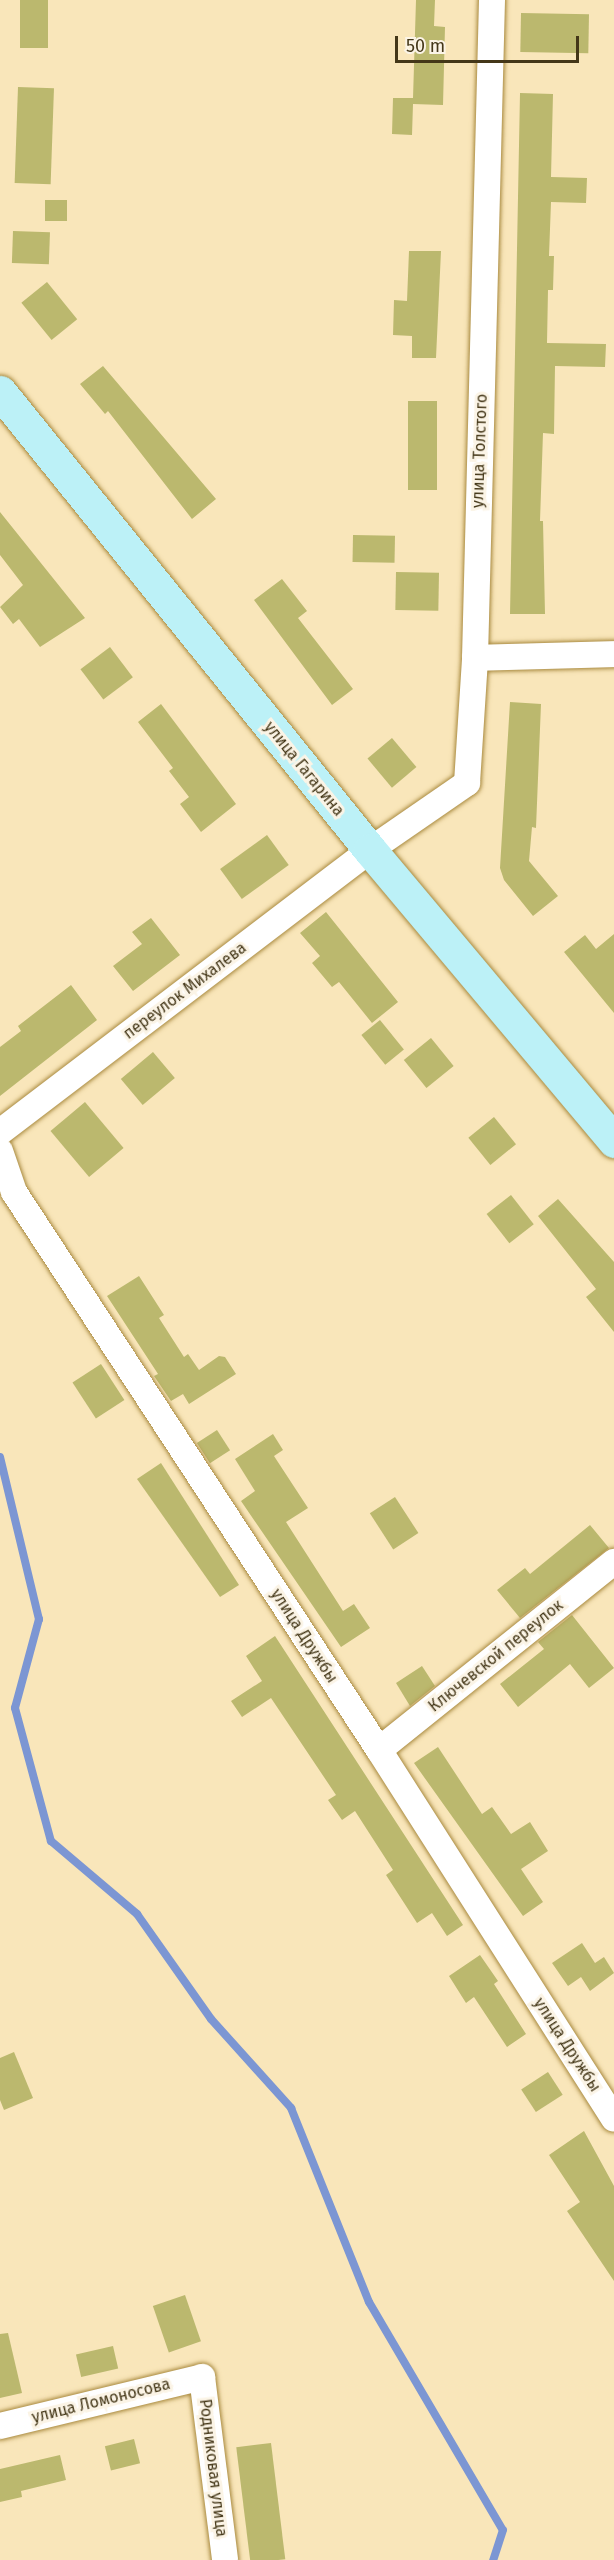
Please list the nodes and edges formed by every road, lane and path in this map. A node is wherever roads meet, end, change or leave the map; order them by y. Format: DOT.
graph roads {
  1 [pos="492,0"];
  2 [pos="0,392"];
  3 [pos="614,654"];
  4 [pos="475,658"];
  5 [pos="370,850"];
  6 [pos="0,1132"];
  7 [pos="614,1141"];
  8 [pos="0,1151"];
  9 [pos="614,1562"];
  10 [pos="379,1750"];
  11 [pos="614,2119"];
  12 [pos="202,2377"];
  13 [pos="0,2426"];
  14 [pos="225,2560"];
  1 -- 4 [label="street, улица Толстого"];
  2 -- 5 [label="main road, улица Гагарина"];
  3 -- 4 [label="street"];
  4 -- 5 [label="street, улица Толстого"];
  5 -- 6 [label="street, переулок Михалева"];
  5 -- 7 [label="main road, улица Гагарина"];
  8 -- 10 [label="street, улица Дружбы"];
  9 -- 10 [label="street, Ключевской переулок"];
  10 -- 11 [label="street, улица Дружбы"];
  12 -- 13 [label="street, улица Ломоносова"];
  12 -- 14 [label="street, Родниковая улица"];
}
